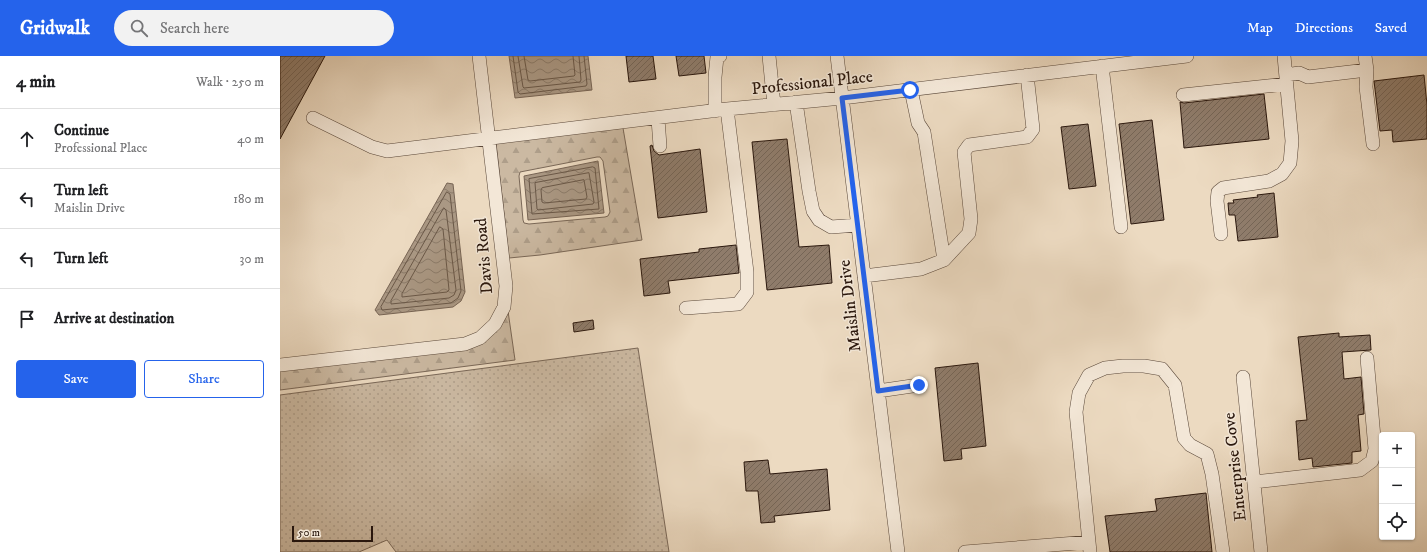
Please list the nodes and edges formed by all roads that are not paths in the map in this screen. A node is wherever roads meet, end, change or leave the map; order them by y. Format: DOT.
graph roads {
  1 [pos="479,56"];
  2 [pos="720,56"];
  3 [pos="769,56"];
  4 [pos="837,56"];
  5 [pos="1186,56"];
  6 [pos="1284,56"];
  7 [pos="1365,56"];
  8 [pos="1173,57"];
  9 [pos="1110,62"];
  10 [pos="1367,70"];
  11 [pos="1027,75"];
  12 [pos="1286,79"];
  13 [pos="910,90"];
  14 [pos="1183,95"];
  15 [pos="842,98"];
  16 [pos="796,102"];
  17 [pos="774,105"];
  18 [pos="721,110"];
  19 [pos="313,118"];
  20 [pos="658,118"];
  21 [pos="489,139"];
  22 [pos="1373,144"];
  23 [pos="660,146"];
  24 [pos="858,225"];
  25 [pos="1121,227"];
  26 [pos="1221,234"];
  27 [pos="944,260"];
  28 [pos="864,276"];
  29 [pos="686,308"];
  30 [pos="1367,358"];
  31 [pos="280,365"];
  32 [pos="1243,377"];
  33 [pos="919,385"];
  34 [pos="878,391"];
  35 [pos="1254,482"];
  36 [pos="1089,547"];
  37 [pos="898,552"];
  38 [pos="965,552"];
  39 [pos="1223,552"];
  40 [pos="1261,552"];
  1 -- 21 [label="street, Davis Road"];
  2 -- 18 [label="street"];
  3 -- 17 [label="street"];
  4 -- 15 [label="street, Maislin Drive"];
  5 -- 8 [label="street, Professional Place"];
  6 -- 12 [label="street"];
  7 -- 10 [label="street"];
  8 -- 9 [label="street, Professional Place"];
  9 -- 11 [label="street, Professional Place"];
  9 -- 25 [label="street"];
  10 -- 12 [label="street"];
  10 -- 22 [label="street"];
  11 -- 13 [label="street, Professional Place"];
  11 -- 27 [label="street"];
  12 -- 14 [label="street"];
  12 -- 26 [label="street"];
  13 -- 15 [label="street, Professional Place"];
  13 -- 27 [label="street"];
  15 -- 16 [label="street, Professional Place"];
  15 -- 24 [label="street, Maislin Drive"];
  16 -- 17 [label="street, Professional Place"];
  16 -- 24 [label="street"];
  17 -- 18 [label="street, Professional Place"];
  18 -- 20 [label="street, Professional Place"];
  18 -- 29 [label="street"];
  19 -- 21 [label="street, Professional Place"];
  20 -- 21 [label="street, Professional Place"];
  20 -- 23 [label="street"];
  21 -- 31 [label="street, Davis Road"];
  24 -- 28 [label="street, Maislin Drive"];
  27 -- 28 [label="street"];
  28 -- 34 [label="street, Maislin Drive"];
  30 -- 35 [label="street"];
  32 -- 35 [label="street, Enterprise Cove"];
  33 -- 34 [label="street"];
  34 -- 37 [label="street, Maislin Drive"];
  35 -- 40 [label="street, Enterprise Cove"];
  36 -- 38 [label="street"];
  36 -- 39 [label="street"];
}
